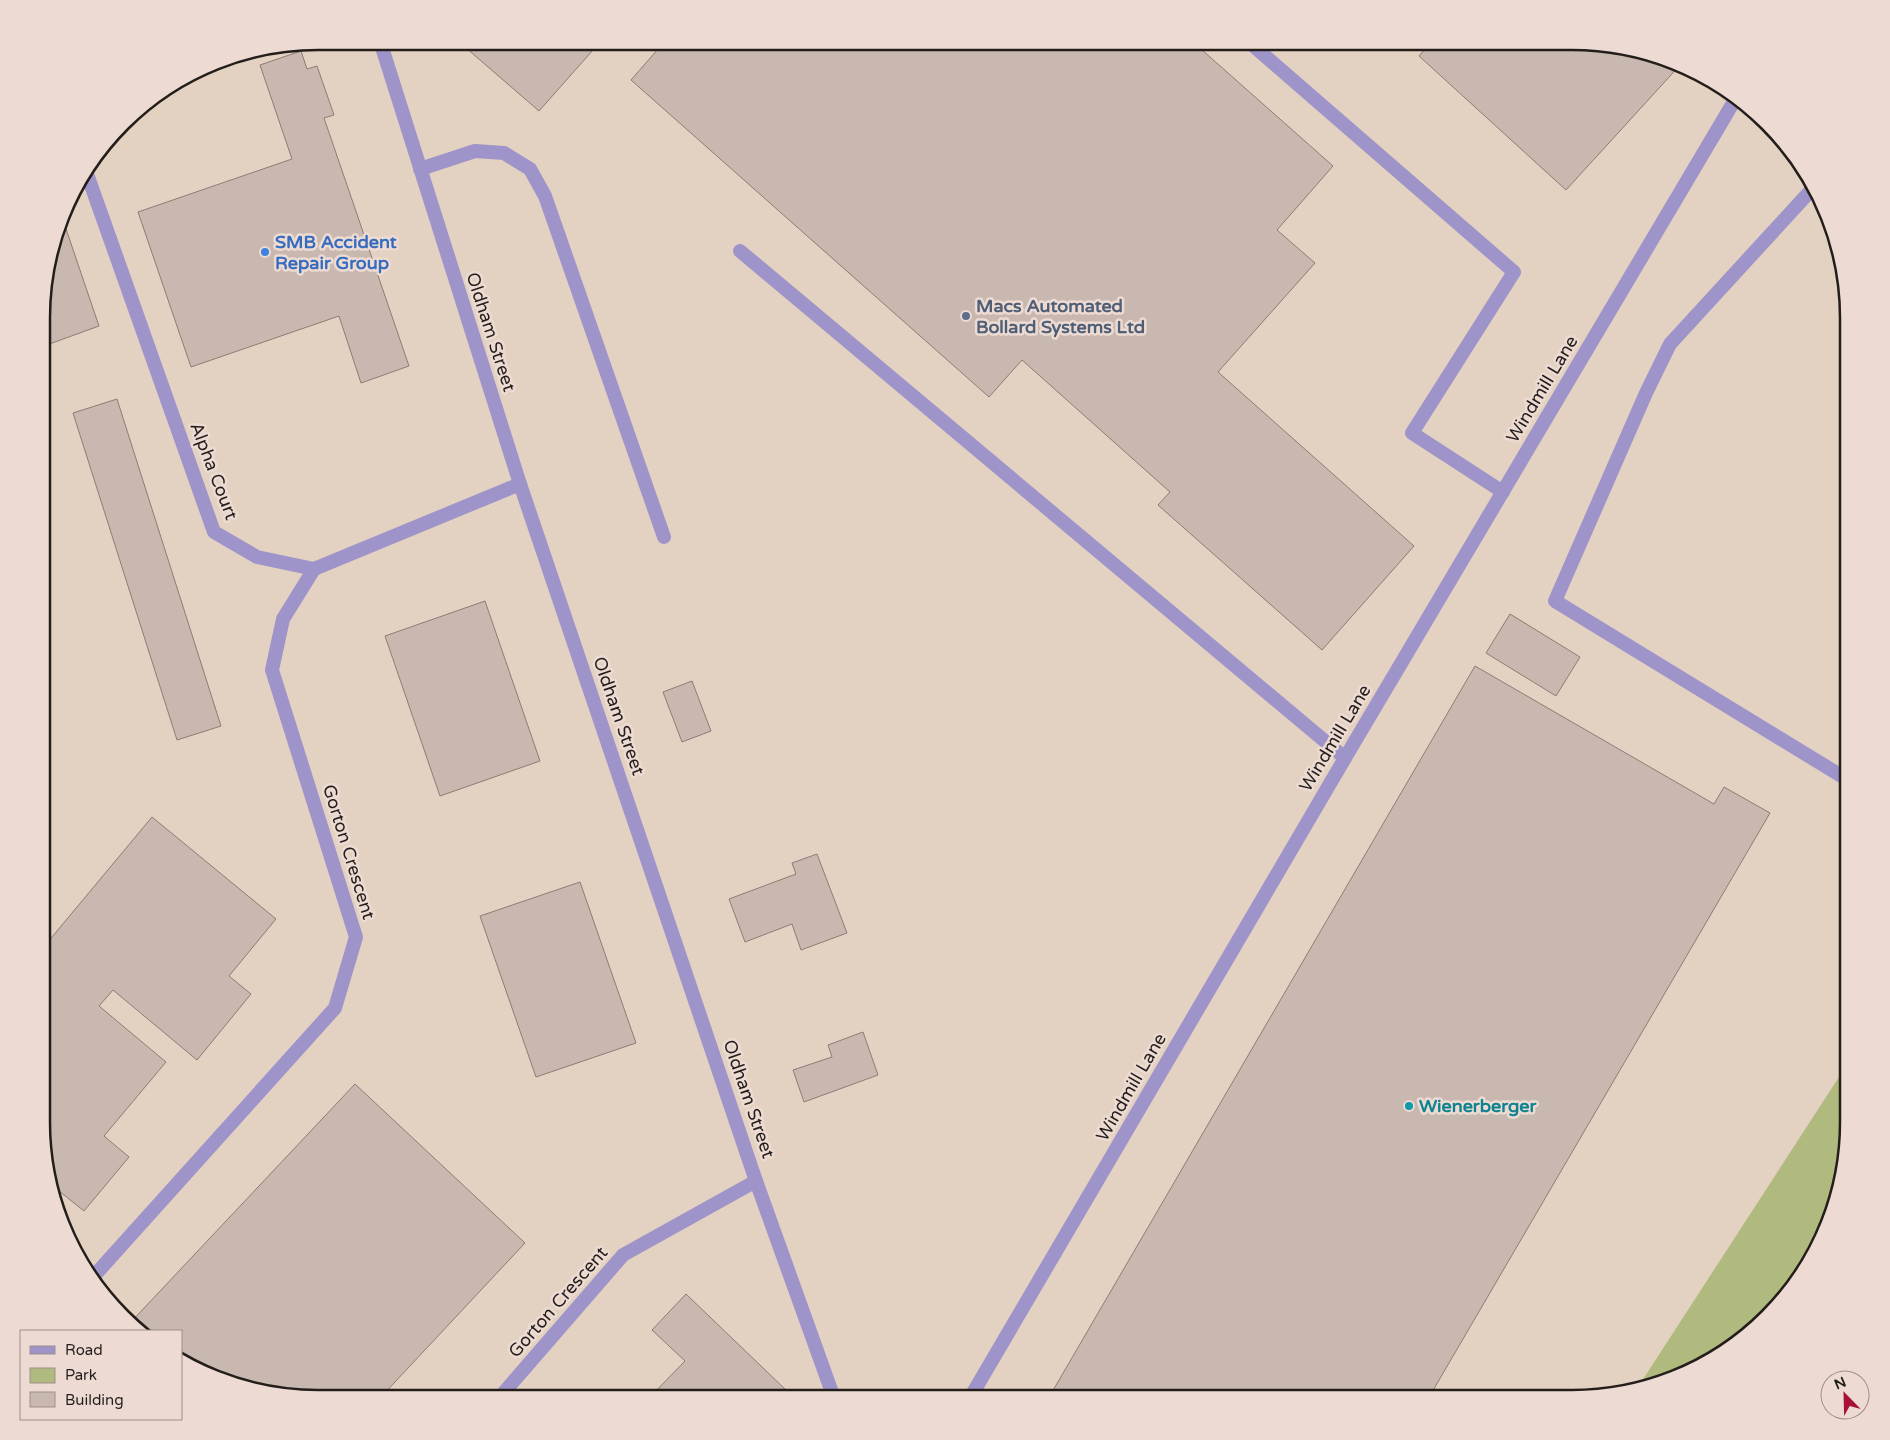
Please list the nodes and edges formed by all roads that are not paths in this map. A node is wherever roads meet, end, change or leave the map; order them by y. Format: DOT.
graph roads {
  1 [pos="383,50"];
  2 [pos="1258,50"];
  3 [pos="1733,103"];
  4 [pos="420,168"];
  5 [pos="89,179"];
  6 [pos="1809,193"];
  7 [pos="740,251"];
  8 [pos="520,484"];
  9 [pos="1503,492"];
  10 [pos="664,537"];
  11 [pos="314,569"];
  12 [pos="1345,758"];
  13 [pos="1840,775"];
  14 [pos="756,1181"];
  15 [pos="97,1273"];
  16 [pos="506,1390"];
  17 [pos="831,1390"];
  18 [pos="975,1390"];
  1 -- 4 [label="street, Oldham Street"];
  2 -- 9 [label="street"];
  3 -- 9 [label="street, Windmill Lane"];
  4 -- 8 [label="street, Oldham Street"];
  4 -- 10 [label="street"];
  5 -- 11 [label="street, Alpha Court"];
  6 -- 13 [label="street"];
  7 -- 12 [label="street"];
  8 -- 11 [label="street"];
  8 -- 14 [label="street, Oldham Street"];
  9 -- 12 [label="street, Windmill Lane"];
  11 -- 15 [label="street, Gorton Crescent"];
  12 -- 18 [label="street, Windmill Lane"];
  14 -- 16 [label="street, Gorton Crescent"];
  14 -- 17 [label="street, Oldham Street"];
}
